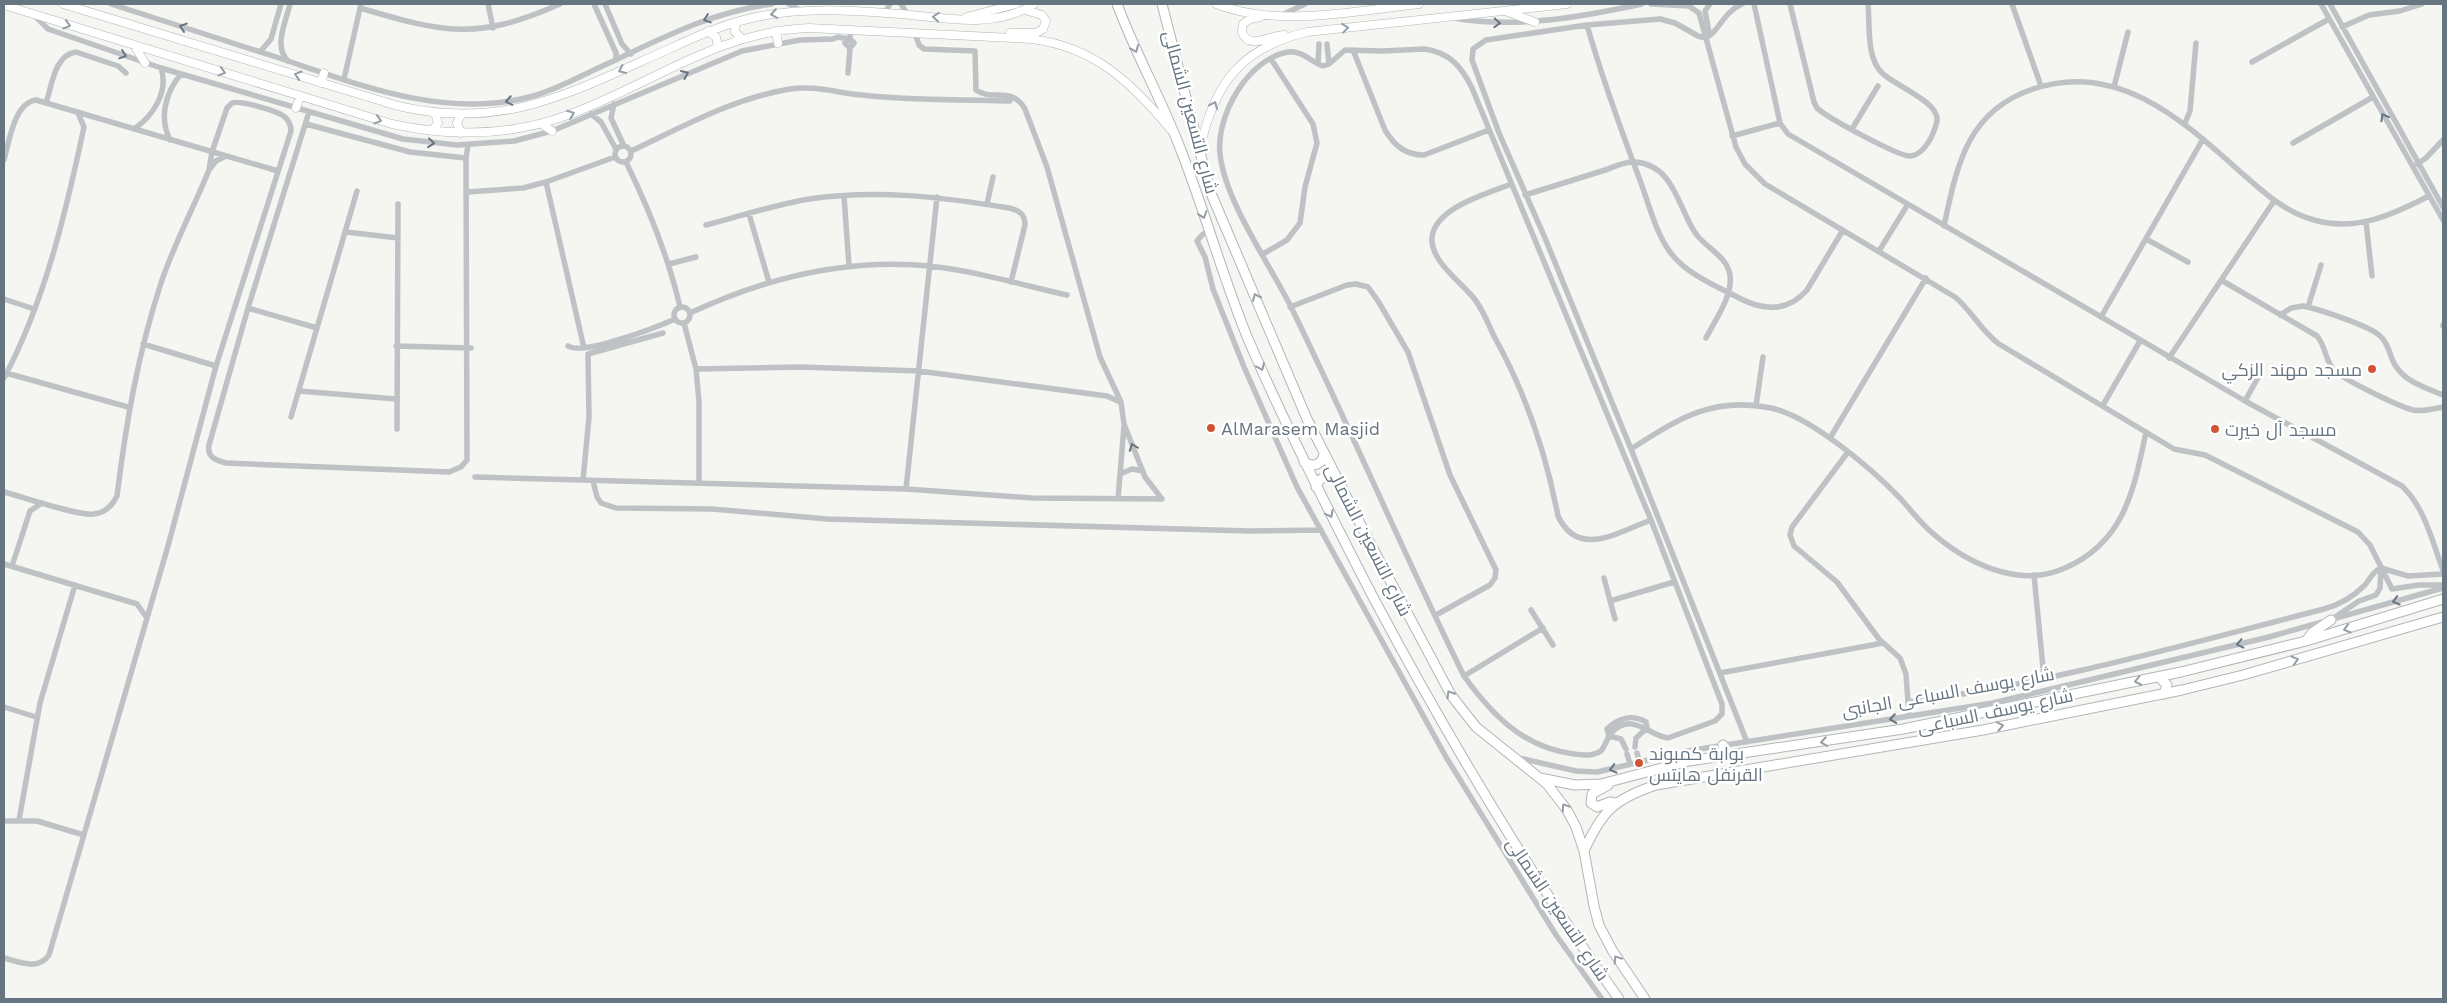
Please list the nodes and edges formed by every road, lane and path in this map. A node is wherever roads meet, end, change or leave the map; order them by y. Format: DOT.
graph roads {
  1 [pos="63,4"];
  2 [pos="111,4"];
  3 [pos="281,4"];
  4 [pos="290,4"];
  5 [pos="488,4"];
  6 [pos="560,4"];
  7 [pos="594,4"];
  8 [pos="605,4"];
  9 [pos="772,4"];
  10 [pos="789,4"];
  11 [pos="890,4"];
  12 [pos="901,4"];
  13 [pos="1016,4"];
  14 [pos="1034,4"];
  15 [pos="1117,4"];
  16 [pos="1162,4"];
  17 [pos="1216,4"];
  18 [pos="1306,4"];
  19 [pos="1419,4"];
  20 [pos="1567,4"];
  21 [pos="1642,4"];
  22 [pos="1651,4"];
  23 [pos="1710,4"];
  24 [pos="1742,4"];
  25 [pos="1754,4"];
  26 [pos="1790,4"];
  27 [pos="1868,4"];
  28 [pos="2012,4"];
  29 [pos="2321,4"];
  30 [pos="2330,4"];
  31 [pos="2420,4"];
  32 [pos="4,5"];
  33 [pos="750,5"];
  34 [pos="360,6"];
  35 [pos="81,7"];
  36 [pos="1025,10"];
  37 [pos="802,11"];
  38 [pos="1506,11"];
  39 [pos="885,12"];
  40 [pos="32,14"];
  41 [pos="907,14"];
  42 [pos="1269,15"];
  43 [pos="1280,16"];
  44 [pos="1449,17"];
  45 [pos="959,19"];
  46 [pos="2329,19"];
  47 [pos="736,22"];
  48 [pos="1535,22"];
  49 [pos="1587,25"];
  50 [pos="2342,27"];
  51 [pos="493,28"];
  52 [pos="850,30"];
  53 [pos="708,31"];
  54 [pos="776,31"];
  55 [pos="2128,32"];
  56 [pos="915,33"];
  57 [pos="1291,36"];
  58 [pos="991,37"];
  59 [pos="1322,37"];
  60 [pos="741,38"];
  61 [pos="1706,38"];
  62 [pos="778,43"];
  63 [pos="848,43"];
  64 [pos="2196,43"];
  65 [pos="134,45"];
  66 [pos="718,46"];
  67 [pos="1354,50"];
  68 [pos="260,52"];
  69 [pos="631,54"];
  70 [pos="616,60"];
  71 [pos="1271,60"];
  72 [pos="288,61"];
  73 [pos="2252,62"];
  74 [pos="145,63"];
  75 [pos="1318,64"];
  76 [pos="1329,64"];
  77 [pos="161,68"];
  78 [pos="324,73"];
  79 [pos="848,73"];
  80 [pos="126,74"];
  81 [pos="181,74"];
  82 [pos="344,79"];
  83 [pos="645,80"];
  84 [pos="321,82"];
  85 [pos="163,83"];
  86 [pos="173,86"];
  87 [pos="1878,86"];
  88 [pos="2040,86"];
  89 [pos="2114,87"];
  90 [pos="648,90"];
  91 [pos="300,96"];
  92 [pos="2373,97"];
  93 [pos="1010,101"];
  94 [pos="46,103"];
  95 [pos="614,104"];
  96 [pos="296,108"];
  97 [pos="154,110"];
  98 [pos="309,112"];
  99 [pos="78,113"];
  100 [pos="163,113"];
  101 [pos="434,113"];
  102 [pos="591,114"];
  103 [pos="461,115"];
  104 [pos="93,117"];
  105 [pos="611,118"];
  106 [pos="601,122"];
  107 [pos="1780,123"];
  108 [pos="2184,123"];
  109 [pos="306,124"];
  110 [pos="542,124"];
  111 [pos="84,128"];
  112 [pos="134,129"];
  113 [pos="1852,129"];
  114 [pos="1488,130"];
  115 [pos="432,131"];
  116 [pos="552,131"];
  117 [pos="462,133"];
  118 [pos="1175,134"];
  119 [pos="1732,136"];
  120 [pos="2203,139"];
  121 [pos="170,140"];
  122 [pos="2443,140"];
  123 [pos="2293,143"];
  124 [pos="466,145"];
  125 [pos="624,146"];
  126 [pos="616,149"];
  127 [pos="631,151"];
  128 [pos="1199,151"];
  129 [pos="212,152"];
  130 [pos="226,156"];
  131 [pos="615,157"];
  132 [pos="466,158"];
  133 [pos="4,160"];
  134 [pos="626,162"];
  135 [pos="1633,162"];
  136 [pos="2417,164"];
  137 [pos="210,170"];
  138 [pos="278,171"];
  139 [pos="993,177"];
  140 [pos="546,182"];
  141 [pos="1510,184"];
  142 [pos="357,191"];
  143 [pos="467,192"];
  144 [pos="1525,195"];
  145 [pos="844,196"];
  146 [pos="2429,196"];
  147 [pos="937,197"];
  148 [pos="2274,200"];
  149 [pos="398,204"];
  150 [pos="987,204"];
  151 [pos="1908,204"];
  152 [pos="2443,207"];
  153 [pos="750,214"];
  154 [pos="2443,220"];
  155 [pos="2366,222"];
  156 [pos="706,225"];
  157 [pos="1944,226"];
  158 [pos="1843,230"];
  159 [pos="1209,231"];
  160 [pos="346,232"];
  161 [pos="398,238"];
  162 [pos="2146,239"];
  163 [pos="1879,251"];
  164 [pos="1263,254"];
  165 [pos="696,257"];
  166 [pos="2188,262"];
  167 [pos="669,264"];
  168 [pos="2321,264"];
  169 [pos="849,266"];
  170 [pos="931,266"];
  171 [pos="2372,276"];
  172 [pos="1926,278"];
  173 [pos="2221,280"];
  174 [pos="769,282"];
  175 [pos="1011,282"];
  176 [pos="1727,292"];
  177 [pos="1068,295"];
  178 [pos="4,299"];
  179 [pos="680,307"];
  180 [pos="1290,307"];
  181 [pos="2308,307"];
  182 [pos="248,308"];
  183 [pos="34,309"];
  184 [pos="690,313"];
  185 [pos="2280,315"];
  186 [pos="2101,317"];
  187 [pos="675,319"];
  188 [pos="684,323"];
  189 [pos="317,328"];
  190 [pos="663,333"];
  191 [pos="1706,338"];
  192 [pos="2140,341"];
  193 [pos="143,344"];
  194 [pos="396,346"];
  195 [pos="568,346"];
  196 [pos="468,347"];
  197 [pos="584,348"];
  198 [pos="1763,357"];
  199 [pos="2169,358"];
  200 [pos="216,366"];
  201 [pos="696,369"];
  202 [pos="919,371"];
  203 [pos="2261,372"];
  204 [pos="5,375"];
  205 [pos="299,391"];
  206 [pos="2443,396"];
  207 [pos="396,399"];
  208 [pos="2245,401"];
  209 [pos="1121,402"];
  210 [pos="2103,405"];
  211 [pos="1756,406"];
  212 [pos="128,407"];
  213 [pos="2443,407"];
  214 [pos="292,417"];
  215 [pos="1124,424"];
  216 [pos="397,429"];
  217 [pos="2146,432"];
  218 [pos="1830,438"];
  219 [pos="1630,448"];
  220 [pos="1848,452"];
  221 [pos="1324,454"];
  222 [pos="1304,462"];
  223 [pos="1142,471"];
  224 [pos="1120,474"];
  225 [pos="475,477"];
  226 [pos="1336,478"];
  227 [pos="583,480"];
  228 [pos="593,481"];
  229 [pos="699,482"];
  230 [pos="1316,487"];
  231 [pos="906,489"];
  232 [pos="4,492"];
  233 [pos="23,497"];
  234 [pos="1118,499"];
  235 [pos="42,502"];
  236 [pos="30,511"];
  237 [pos="1651,520"];
  238 [pos="1321,530"];
  239 [pos="4,564"];
  240 [pos="12,566"];
  241 [pos="2381,568"];
  242 [pos="2443,570"];
  243 [pos="2443,574"];
  244 [pos="2034,575"];
  245 [pos="1604,578"];
  246 [pos="1674,582"];
  247 [pos="75,585"];
  248 [pos="2443,587"];
  249 [pos="153,599"];
  250 [pos="2443,599"];
  251 [pos="1610,601"];
  252 [pos="137,604"];
  253 [pos="1531,610"];
  254 [pos="1436,615"];
  255 [pos="2443,617"];
  256 [pos="147,618"];
  257 [pos="1615,619"];
  258 [pos="2331,620"];
  259 [pos="1542,628"];
  260 [pos="2306,641"];
  261 [pos="1884,643"];
  262 [pos="1553,645"];
  263 [pos="2181,672"];
  264 [pos="1720,673"];
  265 [pos="1464,676"];
  266 [pos="2159,677"];
  267 [pos="2044,678"];
  268 [pos="2182,690"];
  269 [pos="2164,694"];
  270 [pos="1908,702"];
  271 [pos="4,707"];
  272 [pos="1909,716"];
  273 [pos="36,717"];
  274 [pos="1647,728"];
  275 [pos="1609,736"];
  276 [pos="1747,742"];
  277 [pos="1723,746"];
  278 [pos="1512,756"];
  279 [pos="1724,757"];
  280 [pos="1638,761"];
  281 [pos="1630,764"];
  282 [pos="1540,778"];
  283 [pos="1609,782"];
  284 [pos="1616,803"];
  285 [pos="20,820"];
  286 [pos="4,821"];
  287 [pos="84,834"];
  288 [pos="1584,851"];
  289 [pos="4,958"];
  290 [pos="1602,999"];
  291 [pos="1619,999"];
  292 [pos="1645,999"];
  1 -- 35 [label="street"];
  68 -- 2 [label="street, one-way"];
  3 -- 68 [label="street"];
  4 -- 72 [label="street"];
  5 -- 51 [label="street"];
  6 -- 51 [label="street"];
  7 -- 70 [label="street"];
  8 -- 69 [label="street"];
  9 -- 33 [label="street"];
  10 -- 37 [label="street"];
  11 -- 39 [label="street"];
  12 -- 41 [label="street"];
  13 -- 45 [label="street"];
  14 -- 36 [label="street"];
  15 -- 118 [label="main road, شارع التسعين الشمالى, one-way"];
  16 -- 128 [label="main road, شارع التسعين الشمالى"];
  17 -- 42 [label="street"];
  18 -- 43 [label="street"];
  19 -- 43 [label="street"];
  20 -- 38 [label="street"];
  21 -- 48 [label="street"];
  22 -- 61 [label="street"];
  23 -- 61 [label="street"];
  24 -- 61 [label="street"];
  25 -- 107 [label="street"];
  26 -- 113 [label="street"];
  27 -- 113 [label="street"];
  28 -- 88 [label="street"];
  29 -- 46 [label="street"];
  30 -- 50 [label="street"];
  31 -- 50 [label="street"];
  32 -- 40 [label="street"];
  33 -- 69 [label="street, one-way"];
  34 -- 51 [label="street"];
  34 -- 82 [label="street"];
  84 -- 35 [label="street, one-way"];
  36 -- 45 [label="street"];
  36 -- 58 [label="street"];
  37 -- 39 [label="street"];
  37 -- 47 [label="street, one-way"];
  38 -- 44 [label="street"];
  38 -- 48 [label="street"];
  39 -- 41 [label="street"];
  40 -- 65 [label="street, one-way"];
  40 -- 74 [label="street, one-way"];
  45 -- 41 [label="street, one-way"];
  42 -- 43 [label="street"];
  42 -- 57 [label="street"];
  44 -- 48 [label="street, one-way"];
  59 -- 44 [label="street, one-way"];
  46 -- 73 [label="street"];
  46 -- 92 [label="street"];
  47 -- 53 [label="street"];
  47 -- 60 [label="street"];
  49 -- 61 [label="street"];
  49 -- 135 [label="street"];
  49 -- 144 [label="street"];
  50 -- 136 [label="street"];
  52 -- 54 [label="street"];
  52 -- 56 [label="street"];
  52 -- 63 [label="street"];
  53 -- 66 [label="street"];
  53 -- 103 [label="street, one-way"];
  54 -- 60 [label="street"];
  54 -- 62 [label="street"];
  55 -- 89 [label="street"];
  56 -- 58 [label="street"];
  56 -- 209 [label="street"];
  57 -- 59 [label="street"];
  128 -- 57 [label="street, one-way"];
  58 -- 118 [label="street"];
  59 -- 75 [label="street"];
  59 -- 76 [label="street"];
  60 -- 66 [label="street"];
  61 -- 119 [label="street"];
  62 -- 63 [label="street"];
  90 -- 62 [label="street, one-way"];
  63 -- 79 [label="street"];
  64 -- 108 [label="street"];
  65 -- 74 [label="street"];
  65 -- 91 [label="street, one-way"];
  66 -- 83 [label="street"];
  67 -- 76 [label="street"];
  67 -- 114 [label="street"];
  67 -- 114 [label="street"];
  68 -- 72 [label="street"];
  69 -- 70 [label="street"];
  70 -- 82 [label="street, one-way"];
  71 -- 75 [label="street"];
  71 -- 164 [label="street"];
  71 -- 164 [label="street"];
  72 -- 78 [label="street"];
  74 -- 77 [label="street"];
  75 -- 76 [label="street"];
  77 -- 81 [label="street"];
  77 -- 85 [label="street"];
  78 -- 82 [label="street"];
  78 -- 84 [label="street"];
  80 -- 94 [label="street"];
  81 -- 86 [label="street"];
  81 -- 96 [label="street"];
  83 -- 90 [label="street"];
  110 -- 83 [label="street, one-way"];
  84 -- 101 [label="street"];
  85 -- 86 [label="street"];
  85 -- 97 [label="street"];
  86 -- 100 [label="street"];
  87 -- 113 [label="street"];
  88 -- 89 [label="street"];
  88 -- 157 [label="street"];
  89 -- 108 [label="street"];
  90 -- 95 [label="street"];
  91 -- 96 [label="street"];
  91 -- 115 [label="street, one-way"];
  92 -- 123 [label="street"];
  146 -- 92 [label="street, one-way"];
  93 -- 127 [label="street"];
  94 -- 99 [label="street"];
  94 -- 133 [label="street"];
  95 -- 102 [label="street"];
  95 -- 105 [label="street"];
  96 -- 98 [label="street"];
  97 -- 100 [label="street"];
  97 -- 112 [label="street"];
  98 -- 109 [label="street"];
  98 -- 124 [label="street, one-way"];
  99 -- 104 [label="street"];
  99 -- 111 [label="street"];
  100 -- 121 [label="street"];
  101 -- 103 [label="street"];
  101 -- 115 [label="street"];
  102 -- 106 [label="street"];
  102 -- 116 [label="street"];
  103 -- 117 [label="street"];
  104 -- 111 [label="street"];
  104 -- 112 [label="street"];
  105 -- 106 [label="street"];
  105 -- 125 [label="street"];
  106 -- 126 [label="street"];
  107 -- 119 [label="street"];
  107 -- 151 [label="street"];
  108 -- 120 [label="street"];
  109 -- 132 [label="street"];
  109 -- 182 [label="street"];
  110 -- 116 [label="street"];
  110 -- 117 [label="street"];
  111 -- 183 [label="street"];
  112 -- 121 [label="street"];
  114 -- 141 [label="street"];
  115 -- 117 [label="street"];
  116 -- 124 [label="street"];
  118 -- 159 [label="main road, شارع التسعين الشمالى, one-way"];
  119 -- 158 [label="street"];
  120 -- 148 [label="street"];
  120 -- 162 [label="street"];
  121 -- 129 [label="street"];
  122 -- 136 [label="street"];
  124 -- 132 [label="street"];
  125 -- 126 [label="street"];
  125 -- 127 [label="street"];
  126 -- 131 [label="street"];
  127 -- 134 [label="street"];
  221 -- 128 [label="main road, شارع التسعين الشمالى, one-way"];
  129 -- 130 [label="street"];
  129 -- 137 [label="street"];
  129 -- 138 [label="street"];
  130 -- 137 [label="street"];
  130 -- 138 [label="street"];
  131 -- 134 [label="street"];
  131 -- 140 [label="street"];
  132 -- 143 [label="street"];
  134 -- 167 [label="street"];
  135 -- 144 [label="street"];
  135 -- 176 [label="street"];
  135 -- 176 [label="street"];
  136 -- 152 [label="street"];
  137 -- 193 [label="street"];
  138 -- 200 [label="street"];
  139 -- 150 [label="street"];
  140 -- 143 [label="street"];
  140 -- 197 [label="street"];
  141 -- 237 [label="street"];
  141 -- 237 [label="street"];
  142 -- 160 [label="street"];
  143 -- 196 [label="street"];
  144 -- 219 [label="street"];
  145 -- 147 [label="street"];
  145 -- 153 [label="street"];
  145 -- 169 [label="street"];
  146 -- 154 [label="street"];
  146 -- 155 [label="street"];
  147 -- 150 [label="street"];
  147 -- 170 [label="street"];
  148 -- 155 [label="street"];
  148 -- 173 [label="street"];
  149 -- 161 [label="street"];
  150 -- 175 [label="street"];
  151 -- 157 [label="street"];
  151 -- 163 [label="street"];
  153 -- 156 [label="street"];
  153 -- 174 [label="street"];
  155 -- 171 [label="street"];
  157 -- 186 [label="street"];
  158 -- 163 [label="street"];
  158 -- 176 [label="street"];
  159 -- 222 [label="main road, شارع التسعين الشمالى, one-way"];
  159 -- 238 [label="street"];
  160 -- 161 [label="street"];
  160 -- 189 [label="street"];
  161 -- 194 [label="street"];
  162 -- 166 [label="street"];
  162 -- 186 [label="street"];
  163 -- 172 [label="street"];
  164 -- 180 [label="street"];
  165 -- 167 [label="street"];
  167 -- 179 [label="street"];
  168 -- 181 [label="street"];
  169 -- 170 [label="street"];
  169 -- 174 [label="street"];
  170 -- 175 [label="street"];
  170 -- 202 [label="street"];
  172 -- 210 [label="street"];
  172 -- 218 [label="street"];
  173 -- 185 [label="street"];
  173 -- 199 [label="street"];
  174 -- 184 [label="street"];
  175 -- 177 [label="street"];
  176 -- 191 [label="street"];
  178 -- 183 [label="street"];
  179 -- 184 [label="street"];
  179 -- 187 [label="street"];
  180 -- 254 [label="street"];
  180 -- 254 [label="street"];
  181 -- 185 [label="street"];
  181 -- 206 [label="street"];
  182 -- 189 [label="street"];
  182 -- 196 [label="street"];
  183 -- 204 [label="street"];
  184 -- 188 [label="street"];
  185 -- 213 [label="street"];
  186 -- 192 [label="street"];
  187 -- 188 [label="street"];
  187 -- 197 [label="street"];
  188 -- 201 [label="street"];
  189 -- 205 [label="street"];
  190 -- 227 [label="street"];
  192 -- 199 [label="street"];
  192 -- 210 [label="street"];
  193 -- 200 [label="street"];
  193 -- 212 [label="street"];
  194 -- 196 [label="street"];
  194 -- 207 [label="street"];
  195 -- 197 [label="street"];
  198 -- 211 [label="street"];
  199 -- 208 [label="street"];
  200 -- 249 [label="street"];
  201 -- 202 [label="street"];
  201 -- 229 [label="street"];
  202 -- 209 [label="street"];
  202 -- 231 [label="street"];
  203 -- 208 [label="street"];
  204 -- 212 [label="street"];
  205 -- 207 [label="street"];
  205 -- 214 [label="street"];
  207 -- 216 [label="street"];
  208 -- 242 [label="street"];
  209 -- 215 [label="street"];
  210 -- 217 [label="street"];
  211 -- 218 [label="street"];
  211 -- 219 [label="street"];
  212 -- 235 [label="street"];
  223 -- 215 [label="street, one-way"];
  215 -- 224 [label="street"];
  217 -- 241 [label="street"];
  217 -- 244 [label="street"];
  218 -- 220 [label="street"];
  219 -- 264 [label="street"];
  220 -- 244 [label="street"];
  220 -- 261 [label="street"];
  221 -- 222 [label="main road"];
  221 -- 226 [label="main road, شارع التسعين الشمالى"];
  222 -- 230 [label="main road, شارع التسعين الشمالى"];
  223 -- 224 [label="street"];
  223 -- 234 [label="street"];
  224 -- 234 [label="street"];
  225 -- 227 [label="street"];
  226 -- 230 [label="main road"];
  278 -- 226 [label="main road, شارع التسعين الشمالى, one-way"];
  227 -- 228 [label="street"];
  228 -- 229 [label="street"];
  228 -- 238 [label="street"];
  229 -- 231 [label="street"];
  230 -- 291 [label="main road, شارع التسعين الشمالى, one-way"];
  231 -- 234 [label="street"];
  232 -- 233 [label="street"];
  233 -- 235 [label="street"];
  233 -- 236 [label="street"];
  235 -- 236 [label="street"];
  236 -- 240 [label="street"];
  237 -- 246 [label="street"];
  238 -- 290 [label="street"];
  239 -- 240 [label="street"];
  240 -- 247 [label="street"];
  241 -- 243 [label="street"];
  241 -- 248 [label="street"];
  241 -- 258 [label="street"];
  241 -- 267 [label="street"];
  244 -- 267 [label="street"];
  245 -- 251 [label="street"];
  246 -- 251 [label="street"];
  246 -- 274 [label="street"];
  247 -- 252 [label="street"];
  247 -- 273 [label="street"];
  248 -- 258 [label="street, شارع يوسف السباعى الجانبى, one-way"];
  249 -- 252 [label="street"];
  249 -- 256 [label="street"];
  250 -- 260 [label="main road, شارع يوسف السباعى, one-way"];
  251 -- 257 [label="street"];
  252 -- 256 [label="street"];
  253 -- 259 [label="street"];
  254 -- 265 [label="street"];
  268 -- 255 [label="main road, شارع يوسف السباعى, one-way"];
  256 -- 287 [label="street"];
  258 -- 260 [label="main road"];
  258 -- 272 [label="street, شارع يوسف السباعى الجانبى, one-way"];
  259 -- 262 [label="street"];
  259 -- 265 [label="street"];
  260 -- 263 [label="main road, شارع يوسف السباعى"];
  261 -- 264 [label="street"];
  261 -- 270 [label="street"];
  263 -- 266 [label="main road, شارع يوسف السباعى"];
  263 -- 268 [label="main road"];
  264 -- 276 [label="street"];
  265 -- 275 [label="street"];
  266 -- 269 [label="main road"];
  266 -- 279 [label="main road, شارع يوسف السباعى, one-way"];
  267 -- 270 [label="street"];
  268 -- 269 [label="main road, شارع يوسف السباعى"];
  284 -- 269 [label="main road, شارع يوسف السباعى, one-way"];
  270 -- 272 [label="street"];
  271 -- 273 [label="street"];
  272 -- 276 [label="street, شارع يوسف السباعى الجانبى, one-way"];
  273 -- 285 [label="street"];
  274 -- 275 [label="street"];
  274 -- 280 [label="street"];
  275 -- 281 [label="street"];
  276 -- 277 [label="street, شارع يوسف السباعى الجانبى"];
  277 -- 279 [label="main road"];
  277 -- 280 [label="street, شارع يوسف السباعى الجانبى"];
  281 -- 278 [label="street, شارع يوسف السباعى الجانبى, one-way"];
  278 -- 282 [label="main road, شارع التسعين الشمالى"];
  279 -- 283 [label="main road, شارع يوسف السباعى"];
  280 -- 281 [label="street, شارع يوسف السباعى الجانبى"];
  282 -- 283 [label="main road, شارع يوسف السباعى"];
  288 -- 282 [label="main road, شارع التسعين الشمالى, one-way"];
  283 -- 284 [label="main road"];
  284 -- 288 [label="main road, شارع يوسف السباعى"];
  285 -- 286 [label="street"];
  285 -- 287 [label="street"];
  287 -- 289 [label="street"];
  292 -- 288 [label="main road, شارع التسعين الشمالى, one-way"];
}
